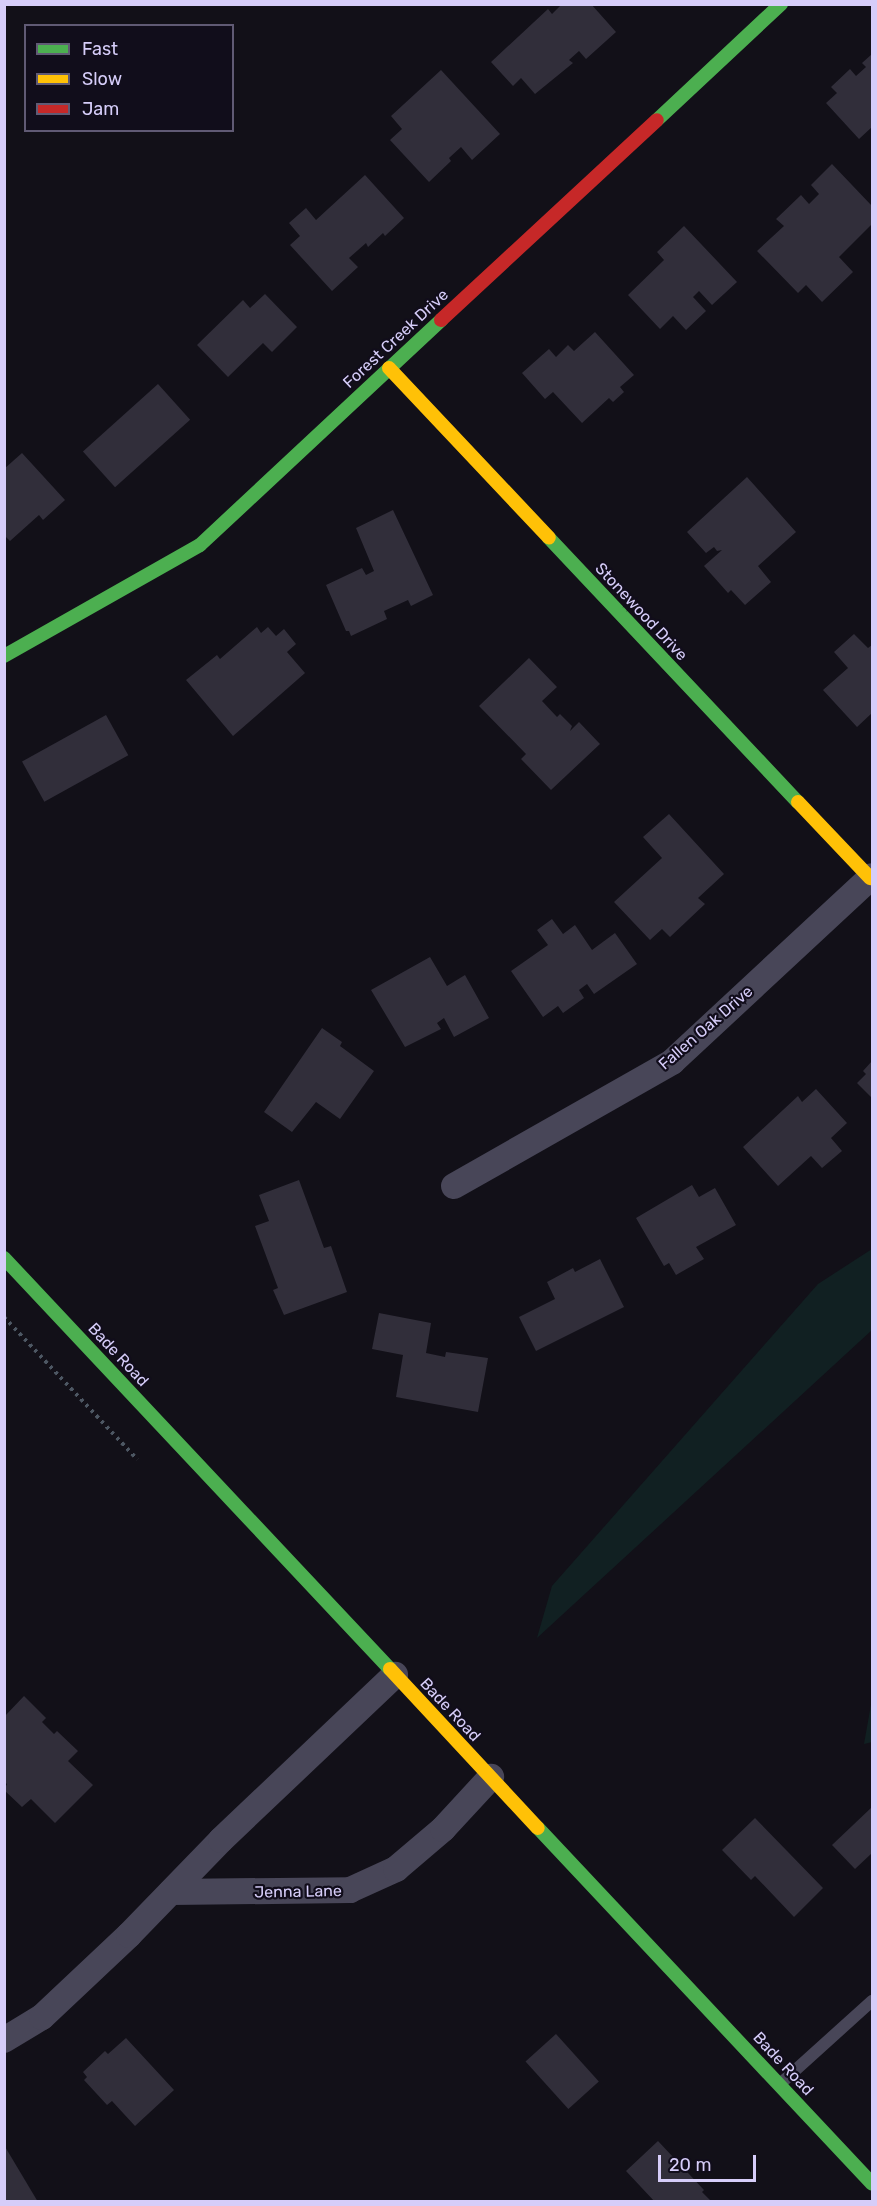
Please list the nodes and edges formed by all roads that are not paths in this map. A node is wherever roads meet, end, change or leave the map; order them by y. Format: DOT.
graph roads {
  1 [pos="781,4"];
  2 [pos="389,368"];
  3 [pos="4,656"];
  4 [pos="871,877"];
  5 [pos="454,1186"];
  6 [pos="4,1257"];
  7 [pos="395,1675"];
  8 [pos="491,1777"];
  9 [pos="171,1892"];
  10 [pos="873,2001"];
  11 [pos="4,2040"];
  12 [pos="779,2084"];
  13 [pos="873,2184"];
  1 -- 2 [label="street, Forest Creek Drive"];
  2 -- 3 [label="street, Forest Creek Drive"];
  2 -- 4 [label="street, Stonewood Drive"];
  4 -- 5 [label="street, Fallen Oak Drive"];
  6 -- 7 [label="street, Bade Road"];
  7 -- 8 [label="street, Bade Road"];
  7 -- 9 [label="street"];
  8 -- 9 [label="street, Jenna Lane"];
  8 -- 12 [label="street, Bade Road"];
  9 -- 11 [label="street"];
  10 -- 12 [label="lane"];
  12 -- 13 [label="street, Bade Road"];
}
